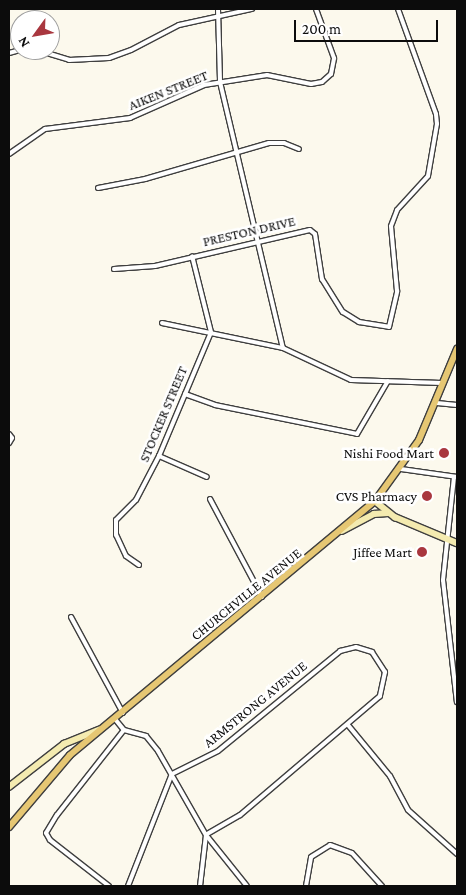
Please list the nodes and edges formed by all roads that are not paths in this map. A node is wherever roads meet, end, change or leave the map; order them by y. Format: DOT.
graph roads {
  1 [pos="218,9"];
  2 [pos="252,9"];
  3 [pos="316,9"];
  4 [pos="398,9"];
  5 [pos="218,16"];
  6 [pos="60,57"];
  7 [pos="220,82"];
  8 [pos="299,149"];
  9 [pos="237,150"];
  10 [pos="9,154"];
  11 [pos="98,188"];
  12 [pos="258,241"];
  13 [pos="192,256"];
  14 [pos="114,269"];
  15 [pos="162,323"];
  16 [pos="211,332"];
  17 [pos="283,348"];
  18 [pos="457,349"];
  19 [pos="388,381"];
  20 [pos="445,383"];
  21 [pos="185,394"];
  22 [pos="436,403"];
  23 [pos="457,406"];
  24 [pos="9,434"];
  25 [pos="9,443"];
  26 [pos="159,456"];
  27 [pos="401,470"];
  28 [pos="207,477"];
  29 [pos="455,477"];
  30 [pos="210,499"];
  31 [pos="375,501"];
  32 [pos="388,513"];
  33 [pos="342,531"];
  34 [pos="448,540"];
  35 [pos="457,543"];
  36 [pos="457,547"];
  37 [pos="138,566"];
  38 [pos="262,597"];
  39 [pos="71,617"];
  40 [pos="457,702"];
  41 [pos="122,713"];
  42 [pos="116,719"];
  43 [pos="348,725"];
  44 [pos="103,728"];
  45 [pos="124,730"];
  46 [pos="62,746"];
  47 [pos="70,755"];
  48 [pos="172,774"];
  49 [pos="9,787"];
  50 [pos="9,827"];
  51 [pos="206,835"];
  52 [pos="457,854"];
  53 [pos="109,886"];
  54 [pos="128,886"];
  55 [pos="200,886"];
  56 [pos="247,886"];
  57 [pos="306,886"];
  58 [pos="382,886"];
  1 -- 5 [label="street"];
  2 -- 5 [label="street"];
  3 -- 7 [label="street, AIKEN STREET"];
  4 -- 12 [label="street, PRESTON DRIVE"];
  5 -- 6 [label="street"];
  5 -- 7 [label="street"];
  7 -- 9 [label="street"];
  7 -- 10 [label="street, AIKEN STREET"];
  8 -- 9 [label="street"];
  9 -- 11 [label="street"];
  9 -- 12 [label="street"];
  12 -- 13 [label="street, PRESTON DRIVE"];
  12 -- 17 [label="street"];
  13 -- 14 [label="street, PRESTON DRIVE"];
  13 -- 16 [label="street"];
  15 -- 16 [label="street"];
  16 -- 17 [label="street"];
  16 -- 21 [label="street, STOCKER STREET"];
  17 -- 19 [label="street"];
  18 -- 20 [label="main road, CHURCHVILLE AVENUE"];
  19 -- 20 [label="street"];
  19 -- 21 [label="street"];
  20 -- 22 [label="main road, CHURCHVILLE AVENUE"];
  21 -- 26 [label="street, STOCKER STREET"];
  22 -- 23 [label="street"];
  22 -- 27 [label="main road, CHURCHVILLE AVENUE"];
  24 -- 25 [label="street"];
  26 -- 28 [label="street"];
  26 -- 37 [label="street, STOCKER STREET"];
  27 -- 29 [label="street"];
  27 -- 31 [label="main road, CHURCHVILLE AVENUE"];
  29 -- 34 [label="street"];
  30 -- 38 [label="street"];
  31 -- 32 [label="street"];
  31 -- 33 [label="main road, CHURCHVILLE AVENUE"];
  32 -- 33 [label="street"];
  32 -- 34 [label="street"];
  33 -- 38 [label="main road, CHURCHVILLE AVENUE"];
  34 -- 35 [label="street"];
  34 -- 36 [label="street"];
  34 -- 40 [label="street"];
  38 -- 41 [label="main road, CHURCHVILLE AVENUE"];
  39 -- 41 [label="street"];
  41 -- 42 [label="main road, CHURCHVILLE AVENUE"];
  42 -- 44 [label="main road, CHURCHVILLE AVENUE"];
  42 -- 45 [label="street"];
  43 -- 48 [label="street, ARMSTRONG AVENUE"];
  43 -- 51 [label="street"];
  43 -- 52 [label="street"];
  44 -- 46 [label="street"];
  44 -- 47 [label="main road, CHURCHVILLE AVENUE"];
  45 -- 48 [label="street"];
  45 -- 53 [label="street"];
  46 -- 47 [label="street"];
  46 -- 49 [label="street"];
  47 -- 50 [label="main road, CHURCHVILLE AVENUE"];
  48 -- 51 [label="street"];
  48 -- 54 [label="street"];
  51 -- 55 [label="street"];
  51 -- 56 [label="street"];
  57 -- 58 [label="street"];
}
